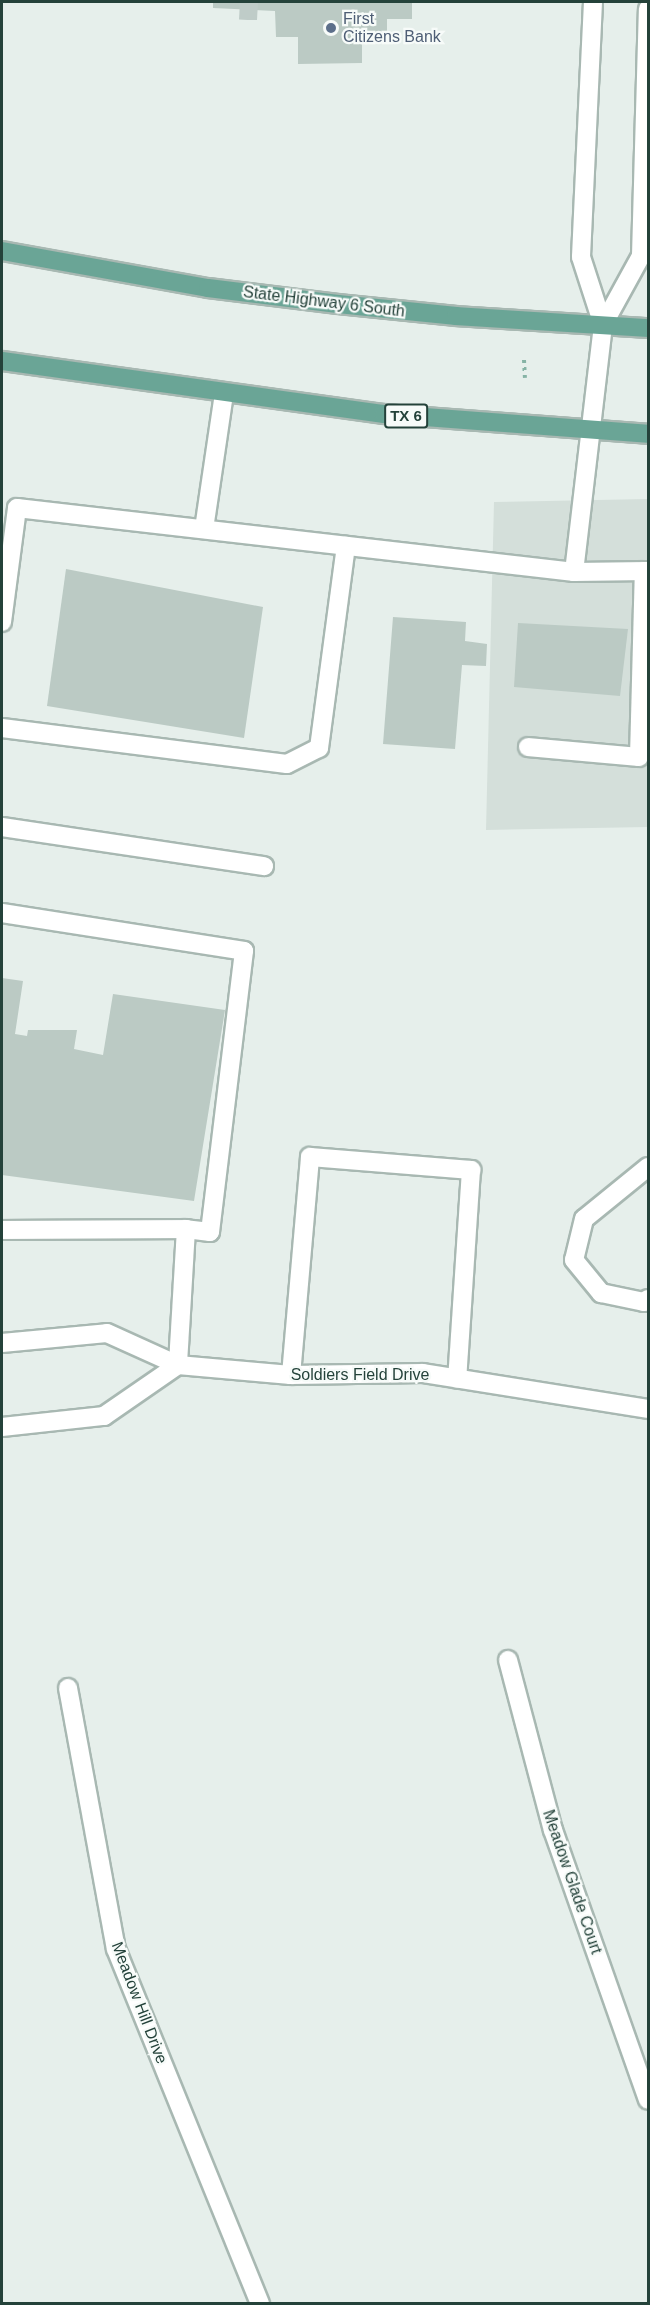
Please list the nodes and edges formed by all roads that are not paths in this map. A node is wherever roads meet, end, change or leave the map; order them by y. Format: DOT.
graph roads {
  1 [pos="593,2"];
  2 [pos="648,9"];
  3 [pos="2,238"];
  4 [pos="2,251"];
  5 [pos="25,255"];
  6 [pos="603,325"];
  7 [pos="648,328"];
  8 [pos="2,361"];
  9 [pos="224,394"];
  10 [pos="588,431"];
  11 [pos="648,434"];
  12 [pos="204,530"];
  13 [pos="346,546"];
  14 [pos="574,572"];
  15 [pos="646,572"];
  16 [pos="2,622"];
  17 [pos="2,728"];
  18 [pos="528,747"];
  19 [pos="2,827"];
  20 [pos="264,866"];
  21 [pos="2,913"];
  22 [pos="648,1167"];
  23 [pos="186,1228"];
  24 [pos="2,1230"];
  25 [pos="648,1299"];
  26 [pos="2,1343"];
  27 [pos="178,1365"];
  28 [pos="291,1375"];
  29 [pos="457,1379"];
  30 [pos="648,1409"];
  31 [pos="2,1427"];
  32 [pos="508,1660"];
  33 [pos="68,1688"];
  34 [pos="648,2100"];
  35 [pos="260,2304"];
  1 -- 6 [label="street"];
  2 -- 6 [label="street"];
  3 -- 5 [label="main road"];
  4 -- 5 [label="main road, State Highway 6 South"];
  5 -- 6 [label="main road, State Highway 6 South"];
  6 -- 7 [label="main road, State Highway 6 South"];
  6 -- 10 [label="street"];
  8 -- 9 [label="main road, TX 6"];
  9 -- 10 [label="main road, TX 6"];
  9 -- 12 [label="street"];
  10 -- 11 [label="main road, TX 6"];
  10 -- 14 [label="street"];
  12 -- 13 [label="street"];
  12 -- 16 [label="street"];
  13 -- 14 [label="street"];
  13 -- 17 [label="street"];
  14 -- 15 [label="street"];
  15 -- 18 [label="street"];
  19 -- 20 [label="street"];
  21 -- 23 [label="street"];
  22 -- 25 [label="street"];
  23 -- 24 [label="street"];
  23 -- 27 [label="street"];
  26 -- 27 [label="street, Soldiers Field Drive"];
  27 -- 28 [label="street, Soldiers Field Drive"];
  27 -- 31 [label="street"];
  28 -- 29 [label="street, Soldiers Field Drive"];
  28 -- 29 [label="street"];
  29 -- 30 [label="street, Soldiers Field Drive"];
  32 -- 34 [label="street, Meadow Glade Court"];
  33 -- 35 [label="street, Meadow Hill Drive"];
}
